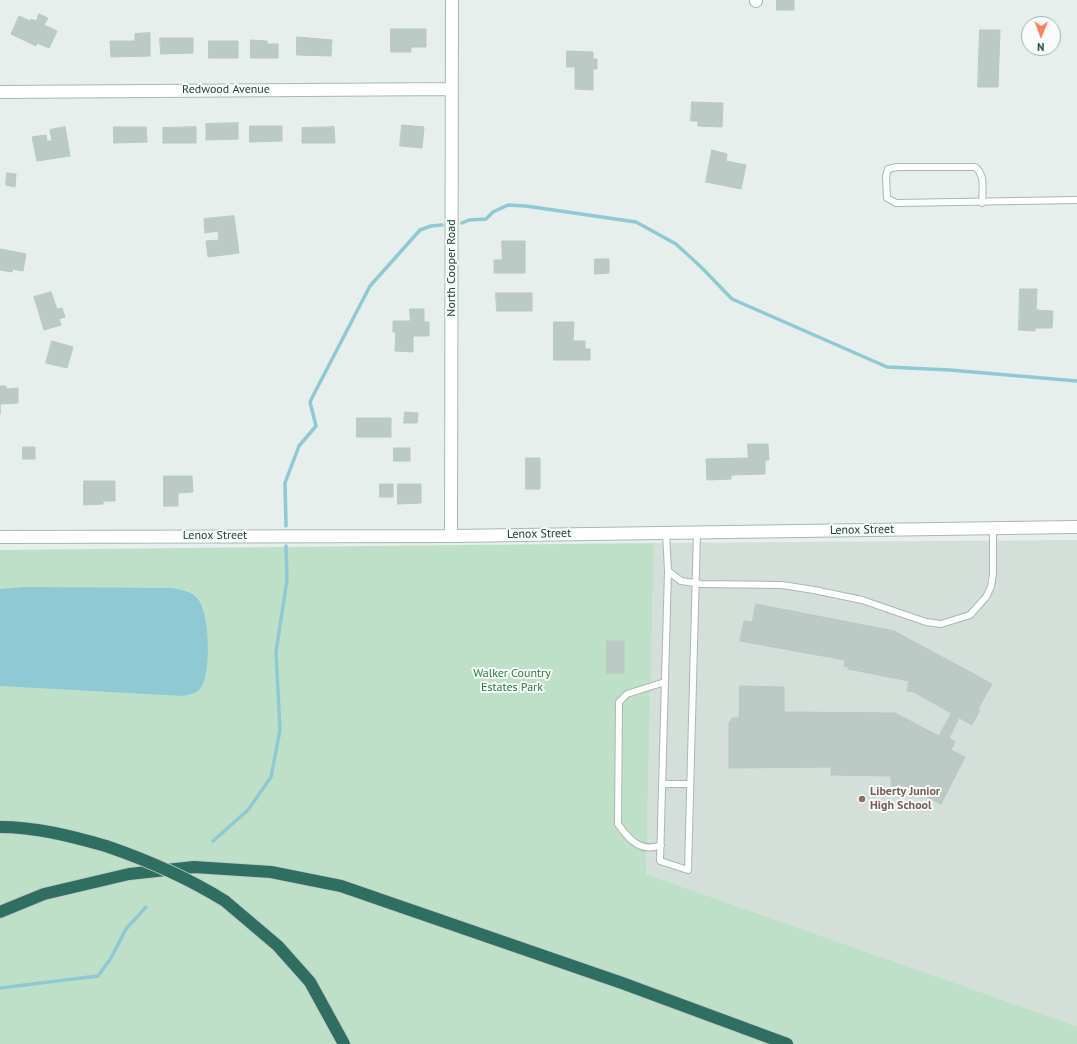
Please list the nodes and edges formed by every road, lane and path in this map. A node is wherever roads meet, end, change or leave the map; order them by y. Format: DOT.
graph roads {
  1 [pos="452,0"];
  2 [pos="452,89"];
  3 [pos="0,92"];
  4 [pos="1077,200"];
  5 [pos="982,203"];
  6 [pos="1077,527"];
  7 [pos="993,528"];
  8 [pos="697,532"];
  9 [pos="666,533"];
  10 [pos="451,536"];
  11 [pos="0,537"];
  12 [pos="668,571"];
  13 [pos="696,583"];
  14 [pos="665,682"];
  15 [pos="662,784"];
  16 [pos="690,784"];
  17 [pos="0,827"];
  18 [pos="661,846"];
  19 [pos="0,912"];
  20 [pos="344,1044"];
  21 [pos="787,1044"];
  1 -- 2 [label="street, North Cooper Road"];
  2 -- 3 [label="street, Redwood Avenue"];
  2 -- 10 [label="street, North Cooper Road"];
  4 -- 5 [label="lane"];
  5 -- 5 [label="lane"];
  6 -- 7 [label="street, Lenox Street"];
  7 -- 8 [label="street, Lenox Street"];
  7 -- 13 [label="lane"];
  8 -- 9 [label="street, Lenox Street"];
  8 -- 13 [label="lane"];
  9 -- 10 [label="street, Lenox Street"];
  9 -- 12 [label="lane"];
  10 -- 11 [label="street, Lenox Street"];
  12 -- 13 [label="lane"];
  12 -- 14 [label="lane"];
  13 -- 16 [label="lane"];
  14 -- 15 [label="lane"];
  14 -- 18 [label="lane"];
  15 -- 16 [label="lane"];
  15 -- 18 [label="lane"];
  16 -- 18 [label="lane"];
  17 -- 20 [label="highway, bridge"];
  19 -- 21 [label="highway"];
}
